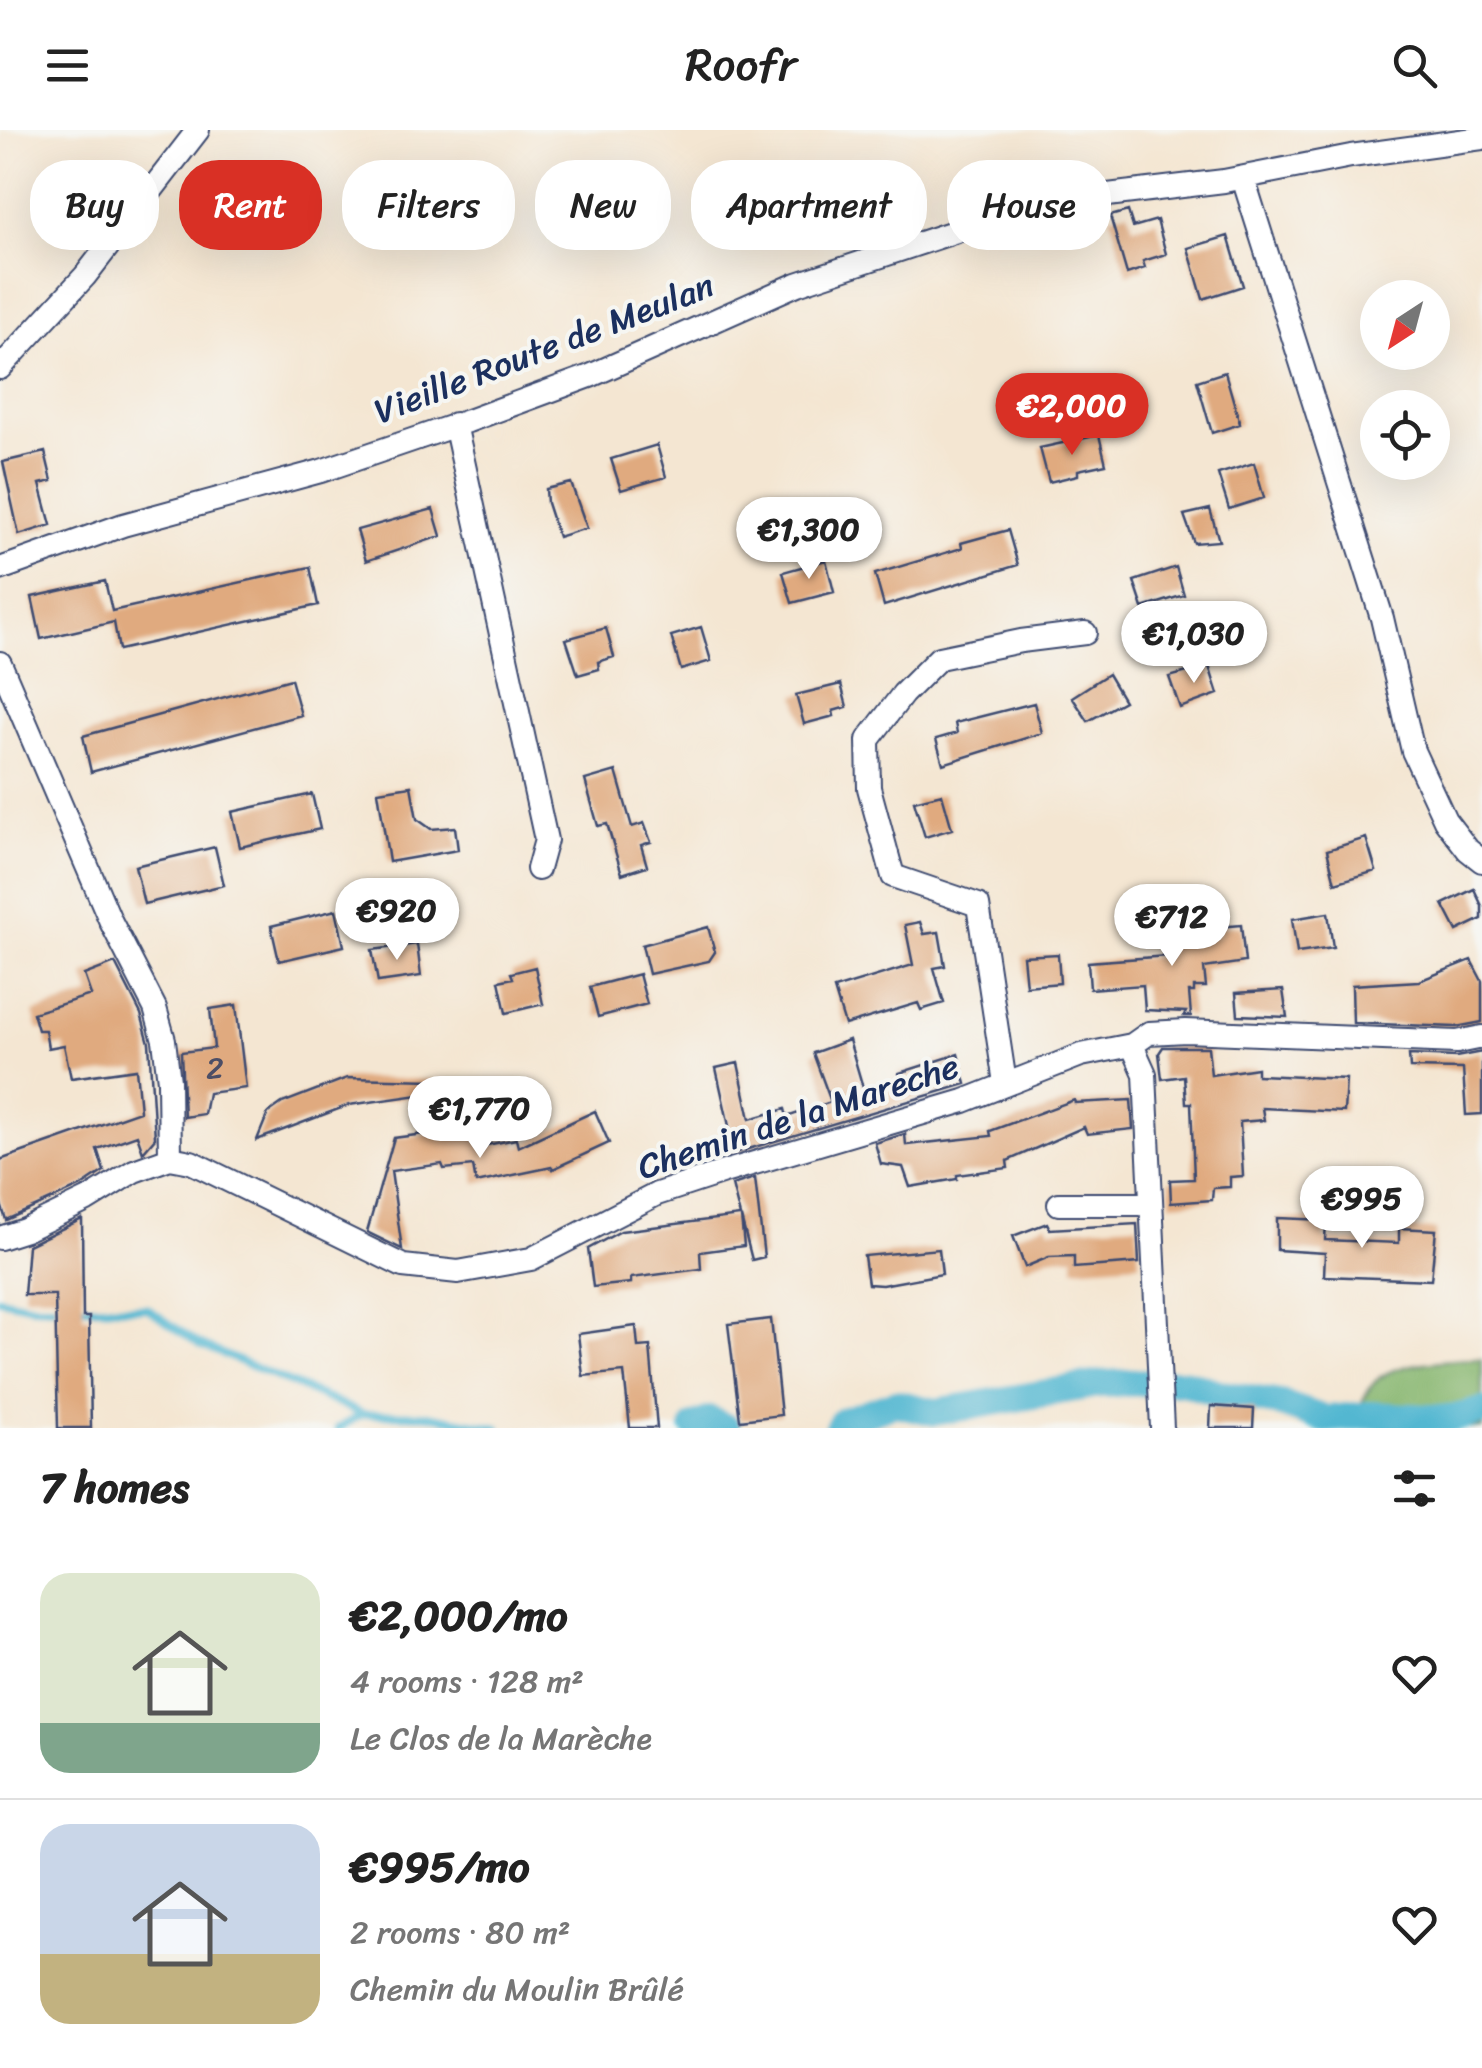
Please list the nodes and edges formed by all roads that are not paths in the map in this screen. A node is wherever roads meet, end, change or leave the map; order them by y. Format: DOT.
graph roads {
  1 [pos="198,130"];
  2 [pos="1482,138"];
  3 [pos="1237,179"];
  4 [pos="0,368"];
  5 [pos="455,424"];
  6 [pos="0,569"];
  7 [pos="1084,633"];
  8 [pos="0,663"];
  9 [pos="1482,861"];
  10 [pos="538,868"];
  11 [pos="1482,1037"];
  12 [pos="1132,1045"];
  13 [pos="1004,1083"];
  14 [pos="170,1158"];
  15 [pos="1060,1204"];
  16 [pos="1150,1204"];
  17 [pos="0,1238"];
  18 [pos="1162,1428"];
  1 -- 4 [label="street"];
  2 -- 3 [label="street, Vieille Route de Meulan"];
  3 -- 5 [label="street, Vieille Route de Meulan"];
  3 -- 9 [label="street"];
  5 -- 6 [label="street, Vieille Route de Meulan"];
  5 -- 10 [label="street"];
  7 -- 13 [label="street"];
  8 -- 14 [label="street"];
  11 -- 12 [label="street, Chemin de la Mareche"];
  12 -- 13 [label="street, Chemin de la Mareche"];
  12 -- 16 [label="street"];
  13 -- 14 [label="street, Chemin de la Mareche"];
  14 -- 17 [label="street"];
  15 -- 16 [label="street"];
  16 -- 18 [label="street"];
}
